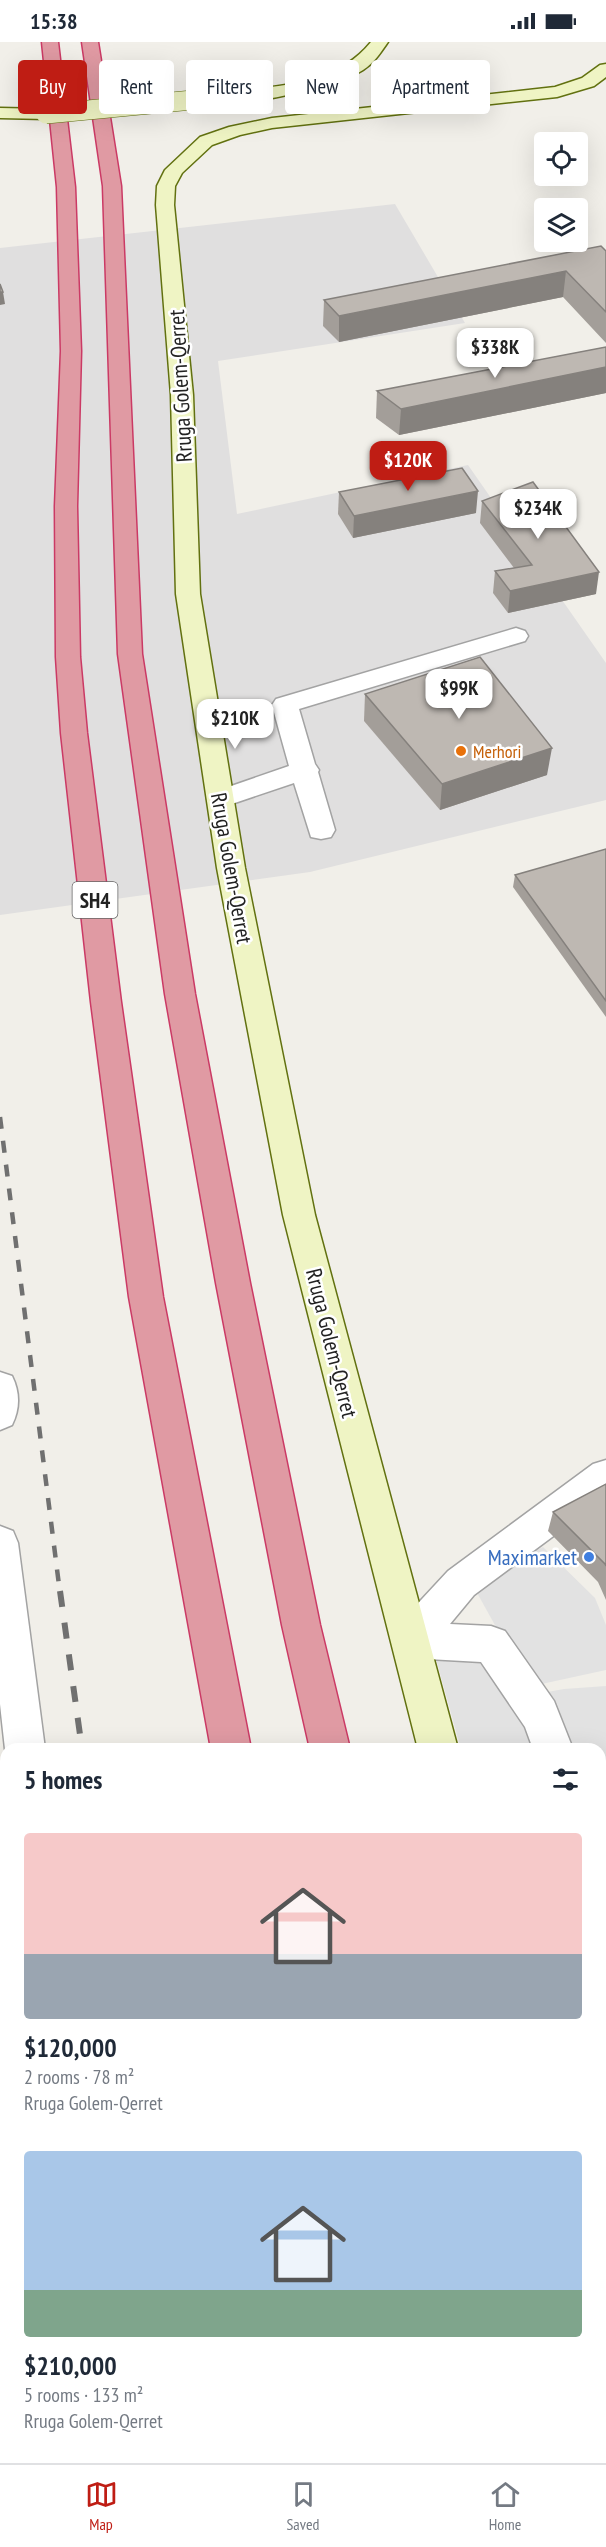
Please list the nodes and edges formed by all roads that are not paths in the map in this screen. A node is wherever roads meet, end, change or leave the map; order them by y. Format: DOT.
graph roads {
  1 [pos="50,42"];
  2 [pos="90,42"];
  3 [pos="374,45"];
  4 [pos="111,50"];
  5 [pos="606,69"];
  6 [pos="96,75"];
  7 [pos="0,113"];
  8 [pos="516,636"];
  9 [pos="306,770"];
  10 [pos="220,799"];
  11 [pos="321,830"];
  12 [pos="0,1387"];
  13 [pos="0,1414"];
  14 [pos="606,1476"];
  15 [pos="0,1543"];
  16 [pos="410,1640"];
  17 [pos="24,1743"];
  18 [pos="230,1743"];
  19 [pos="329,1743"];
  20 [pos="436,1743"];
  21 [pos="551,1743"];
  1 -- 18 [label="highway, SH4"];
  2 -- 6 [label="highway"];
  3 -- 7 [label="main road, bridge"];
  4 -- 6 [label="highway"];
  5 -- 10 [label="main road, Rruga Golem-Qerret"];
  6 -- 19 [label="highway"];
  8 -- 9 [label="street"];
  9 -- 10 [label="street"];
  9 -- 11 [label="street"];
  10 -- 16 [label="main road, Rruga Golem-Qerret"];
  12 -- 13 [label="street"];
  14 -- 16 [label="street"];
  15 -- 17 [label="street"];
  16 -- 20 [label="main road, Rruga Golem-Qerret"];
  16 -- 21 [label="street"];
}
